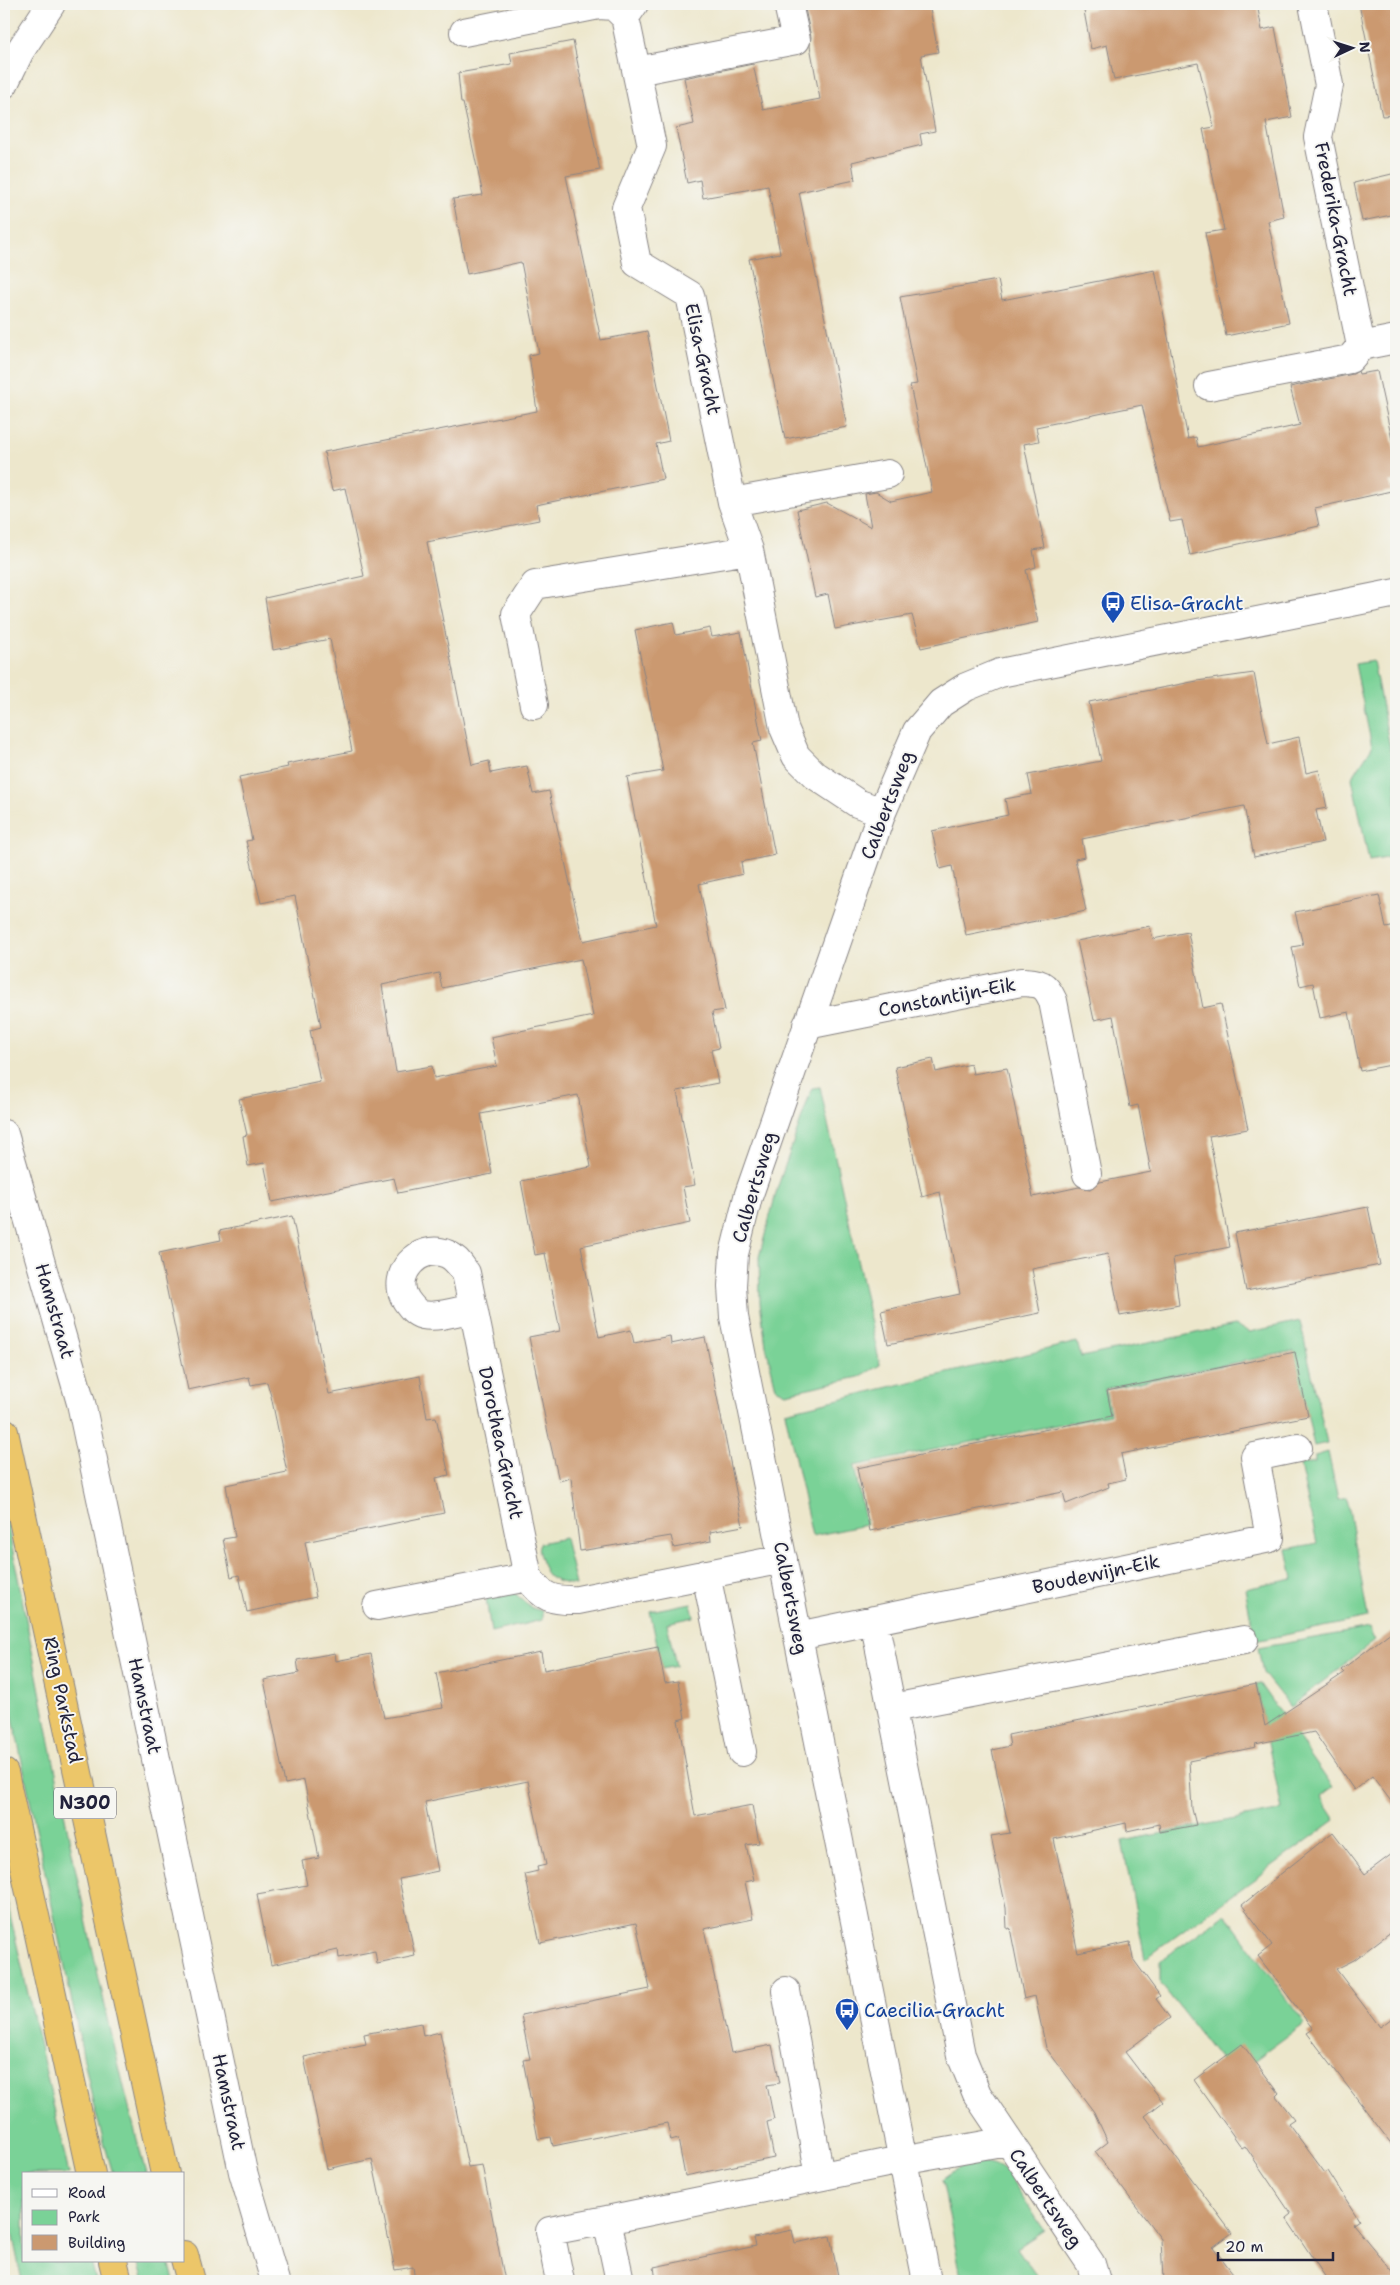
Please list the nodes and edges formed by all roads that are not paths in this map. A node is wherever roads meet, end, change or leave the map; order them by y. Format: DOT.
graph roads {
  1 [pos="51,4"];
  2 [pos="788,4"];
  3 [pos="1313,4"];
  4 [pos="629,10"];
  5 [pos="464,32"];
  6 [pos="638,71"];
  7 [pos="4,84"];
  8 [pos="1396,339"];
  9 [pos="1361,346"];
  10 [pos="1209,386"];
  11 [pos="888,474"];
  12 [pos="732,502"];
  13 [pos="749,550"];
  14 [pos="1396,593"];
  15 [pos="534,705"];
  16 [pos="882,812"];
  17 [pos="806,1025"];
  18 [pos="4,1134"];
  19 [pos="1087,1174"];
  20 [pos="473,1308"];
  21 [pos="4,1432"];
  22 [pos="1298,1448"];
  23 [pos="783,1559"];
  24 [pos="706,1574"];
  25 [pos="528,1577"];
  26 [pos="377,1606"];
  27 [pos="874,1620"];
  28 [pos="798,1636"];
  29 [pos="1244,1640"];
  30 [pos="893,1708"];
  31 [pos="742,1752"];
  32 [pos="4,1773"];
  33 [pos="786,1991"];
  34 [pos="1007,2141"];
  35 [pos="901,2160"];
  36 [pos="90,2172"];
  37 [pos="165,2172"];
  38 [pos="820,2176"];
  39 [pos="607,2220"];
  40 [pos="185,2259"];
  41 [pos="113,2262"];
  42 [pos="118,2281"];
  43 [pos="191,2281"];
  44 [pos="275,2281"];
  45 [pos="560,2281"];
  46 [pos="620,2281"];
  47 [pos="927,2281"];
  48 [pos="1096,2281"];
  1 -- 7 [label="street"];
  2 -- 6 [label="street"];
  3 -- 9 [label="street, Frederika-Gracht"];
  4 -- 5 [label="street, Elisa-Gracht"];
  4 -- 6 [label="street, Elisa-Gracht"];
  6 -- 12 [label="street, Elisa-Gracht"];
  8 -- 9 [label="street"];
  9 -- 10 [label="street"];
  11 -- 12 [label="street"];
  12 -- 13 [label="street, Elisa-Gracht"];
  13 -- 15 [label="street"];
  13 -- 16 [label="street, Elisa-Gracht"];
  14 -- 16 [label="street, Calbertsweg"];
  16 -- 17 [label="street, Calbertsweg"];
  17 -- 19 [label="street, Constantijn-Eik"];
  17 -- 23 [label="street, Calbertsweg"];
  18 -- 44 [label="street, Hamstraat"];
  20 -- 25 [label="street, Dorothea-Gracht"];
  21 -- 37 [label="highway, Ring Parkstad / N300"];
  22 -- 27 [label="street, Boudewijn-Eik"];
  23 -- 24 [label="street"];
  23 -- 28 [label="street, Calbertsweg"];
  24 -- 25 [label="street"];
  24 -- 31 [label="street"];
  25 -- 26 [label="street"];
  27 -- 28 [label="street, Boudewijn-Eik"];
  27 -- 30 [label="street, Calbertsweg"];
  28 -- 35 [label="street, Calbertsweg"];
  29 -- 30 [label="street"];
  30 -- 34 [label="street, Calbertsweg"];
  32 -- 36 [label="highway"];
  33 -- 38 [label="street"];
  34 -- 35 [label="street, Calbertsweg"];
  34 -- 48 [label="street, Calbertsweg"];
  35 -- 38 [label="street"];
  35 -- 47 [label="street, Calbertsweg"];
  38 -- 39 [label="street"];
  39 -- 45 [label="street"];
  39 -- 46 [label="street"];
  40 -- 43 [label="highway"];
  41 -- 42 [label="highway"];
}
